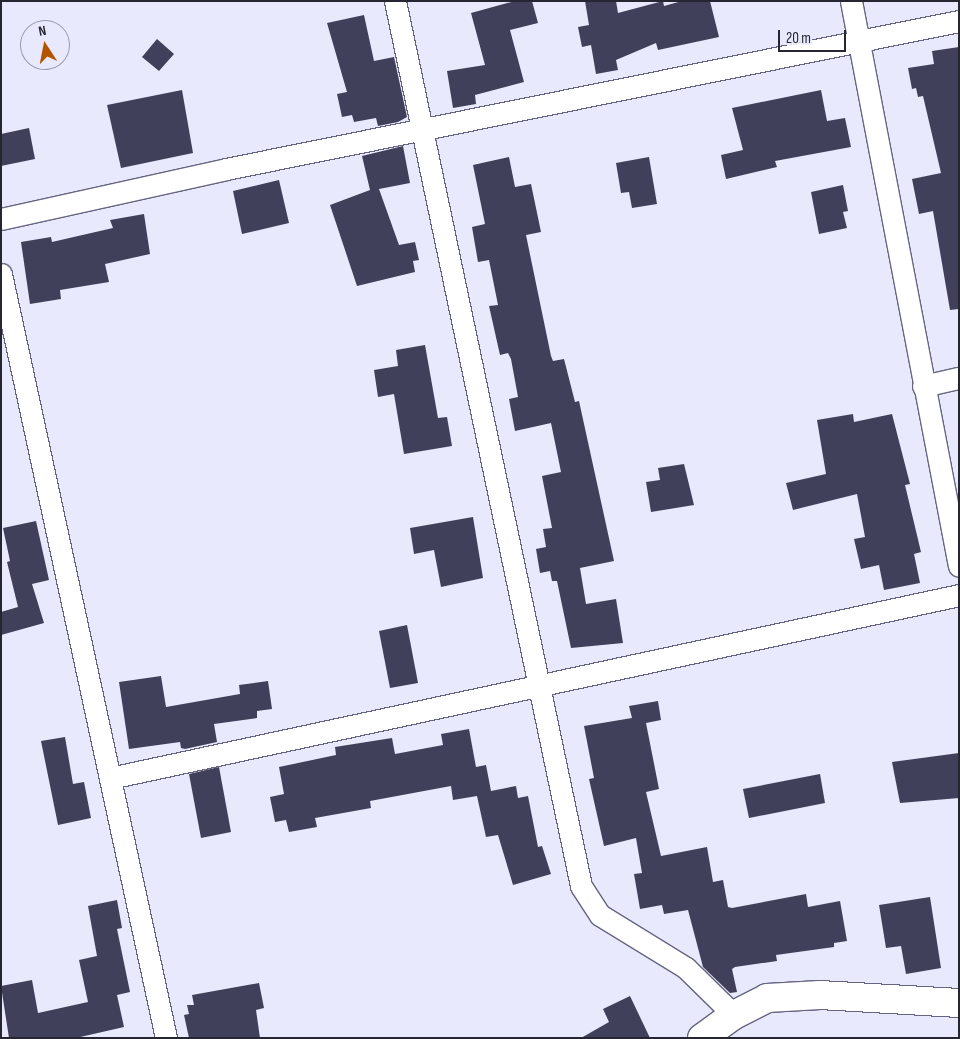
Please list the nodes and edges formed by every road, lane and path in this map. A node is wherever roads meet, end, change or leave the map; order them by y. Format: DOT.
graph roads {
  1 [pos="395,1"];
  2 [pos="850,1"];
  3 [pos="959,21"];
  4 [pos="859,41"];
  5 [pos="422,130"];
  6 [pos="1,218"];
  7 [pos="1,274"];
  8 [pos="959,378"];
  9 [pos="923,386"];
  10 [pos="959,566"];
  11 [pos="959,595"];
  12 [pos="538,685"];
  13 [pos="110,778"];
  14 [pos="959,1003"];
  15 [pos="734,1015"];
  16 [pos="166,1038"];
  17 [pos="702,1038"];
  1 -- 5 [label="street"];
  2 -- 4 [label="street"];
  3 -- 4 [label="street"];
  4 -- 5 [label="street"];
  4 -- 9 [label="street"];
  5 -- 6 [label="street"];
  5 -- 12 [label="street"];
  7 -- 13 [label="street"];
  8 -- 9 [label="street"];
  9 -- 10 [label="street"];
  11 -- 12 [label="street"];
  12 -- 13 [label="street"];
  12 -- 15 [label="street"];
  13 -- 16 [label="street"];
  14 -- 15 [label="street"];
  15 -- 17 [label="street"];
}
